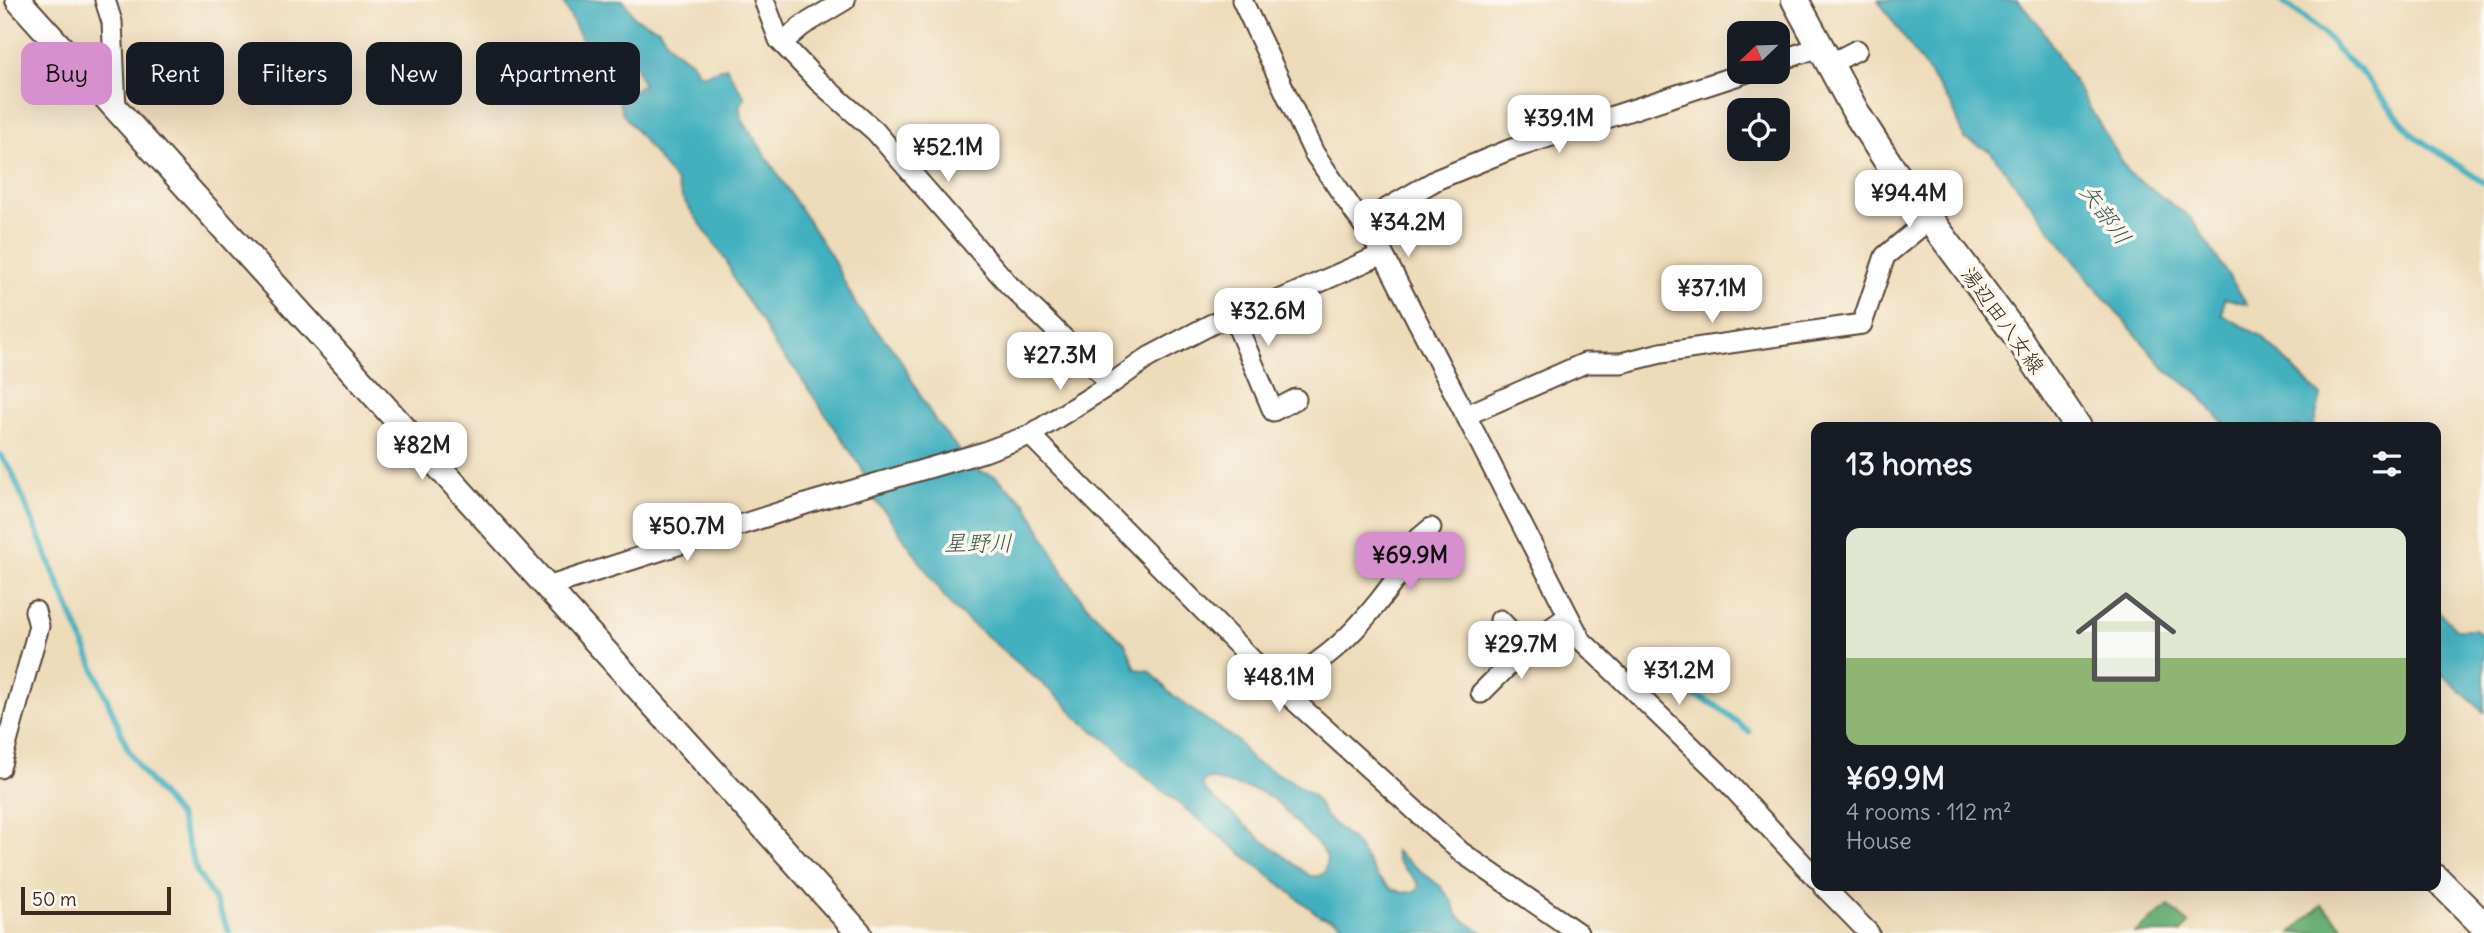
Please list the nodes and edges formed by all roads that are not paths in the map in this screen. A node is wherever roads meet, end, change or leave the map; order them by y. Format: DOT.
graph roads {
  1 [pos="18,0"];
  2 [pos="105,0"];
  3 [pos="764,0"];
  4 [pos="845,0"];
  5 [pos="1242,0"];
  6 [pos="1795,0"];
  7 [pos="782,43"];
  8 [pos="1857,50"];
  9 [pos="1825,56"];
  10 [pos="1790,60"];
  11 [pos="1727,79"];
  12 [pos="116,109"];
  13 [pos="1930,219"];
  14 [pos="1363,222"];
  15 [pos="1383,254"];
  16 [pos="1233,316"];
  17 [pos="1111,384"];
  18 [pos="1296,399"];
  19 [pos="1466,415"];
  20 [pos="2075,422"];
  21 [pos="1030,435"];
  22 [pos="1399,555"];
  23 [pos="547,587"];
  24 [pos="36,611"];
  25 [pos="1568,616"];
  26 [pos="1500,620"];
  27 [pos="1533,641"];
  28 [pos="1278,686"];
  29 [pos="1481,693"];
  30 [pos="0,768"];
  31 [pos="1811,873"];
  32 [pos="2441,883"];
  33 [pos="1828,891"];
  34 [pos="2484,926"];
  35 [pos="859,933"];
  36 [pos="1578,933"];
  37 [pos="1869,933"];
  1 -- 12 [label="street"];
  2 -- 12 [label="street"];
  3 -- 7 [label="street"];
  4 -- 7 [label="street"];
  5 -- 14 [label="street"];
  6 -- 9 [label="main road, 湯辺田八女線"];
  7 -- 17 [label="street"];
  8 -- 9 [label="street"];
  9 -- 10 [label="street"];
  9 -- 13 [label="main road, 湯辺田八女線"];
  11 -- 14 [label="street"];
  12 -- 23 [label="street"];
  13 -- 19 [label="street"];
  13 -- 20 [label="main road, 湯辺田八女線"];
  14 -- 15 [label="street"];
  15 -- 16 [label="street"];
  15 -- 19 [label="street"];
  16 -- 17 [label="street"];
  16 -- 18 [label="street"];
  17 -- 21 [label="street"];
  19 -- 25 [label="street"];
  21 -- 23 [label="street"];
  21 -- 28 [label="street"];
  22 -- 28 [label="street"];
  23 -- 35 [label="street"];
  24 -- 30 [label="street"];
  25 -- 27 [label="street"];
  25 -- 31 [label="street"];
  26 -- 27 [label="street"];
  27 -- 29 [label="street"];
  28 -- 36 [label="street"];
  32 -- 34 [label="main road"];
  33 -- 37 [label="street"];
}
